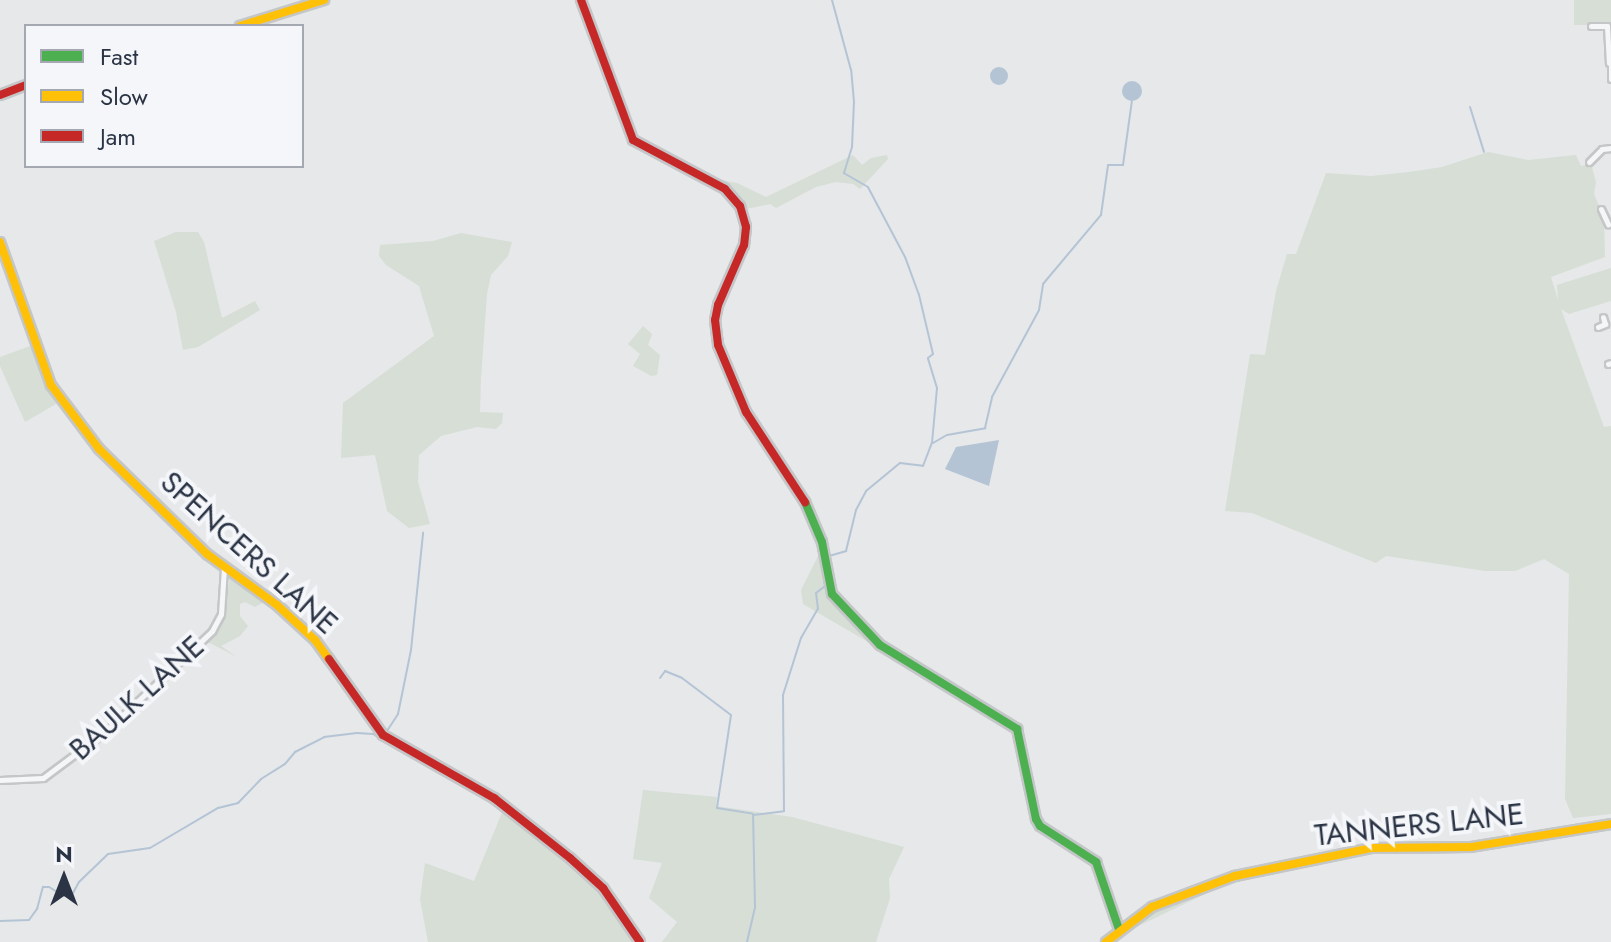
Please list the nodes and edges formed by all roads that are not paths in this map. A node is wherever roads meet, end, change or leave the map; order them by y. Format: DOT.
graph roads {
  1 [pos="324,0"];
  2 [pos="581,0"];
  3 [pos="246,24"];
  4 [pos="1591,26"];
  5 [pos="1609,26"];
  6 [pos="1610,63"];
  7 [pos="1611,79"];
  8 [pos="24,86"];
  9 [pos="0,95"];
  10 [pos="1611,148"];
  11 [pos="1589,162"];
  12 [pos="1606,213"];
  13 [pos="1608,224"];
  14 [pos="0,242"];
  15 [pos="1603,317"];
  16 [pos="1608,325"];
  17 [pos="1598,327"];
  18 [pos="224,568"];
  19 [pos="0,780"];
  20 [pos="1611,824"];
  21 [pos="1119,929"];
  22 [pos="640,942"];
  23 [pos="1106,942"];
  1 -- 3 [label="street"];
  2 -- 21 [label="street"];
  4 -- 5 [label="street"];
  5 -- 6 [label="street"];
  6 -- 7 [label="street"];
  8 -- 9 [label="street"];
  10 -- 11 [label="street"];
  12 -- 13 [label="street"];
  14 -- 18 [label="street, SPENCERS LANE"];
  15 -- 16 [label="street"];
  16 -- 17 [label="street"];
  18 -- 19 [label="street, BAULK LANE"];
  18 -- 22 [label="street, SPENCERS LANE"];
  20 -- 21 [label="street, TANNERS LANE"];
  21 -- 23 [label="street, TANNERS LANE"];
}
